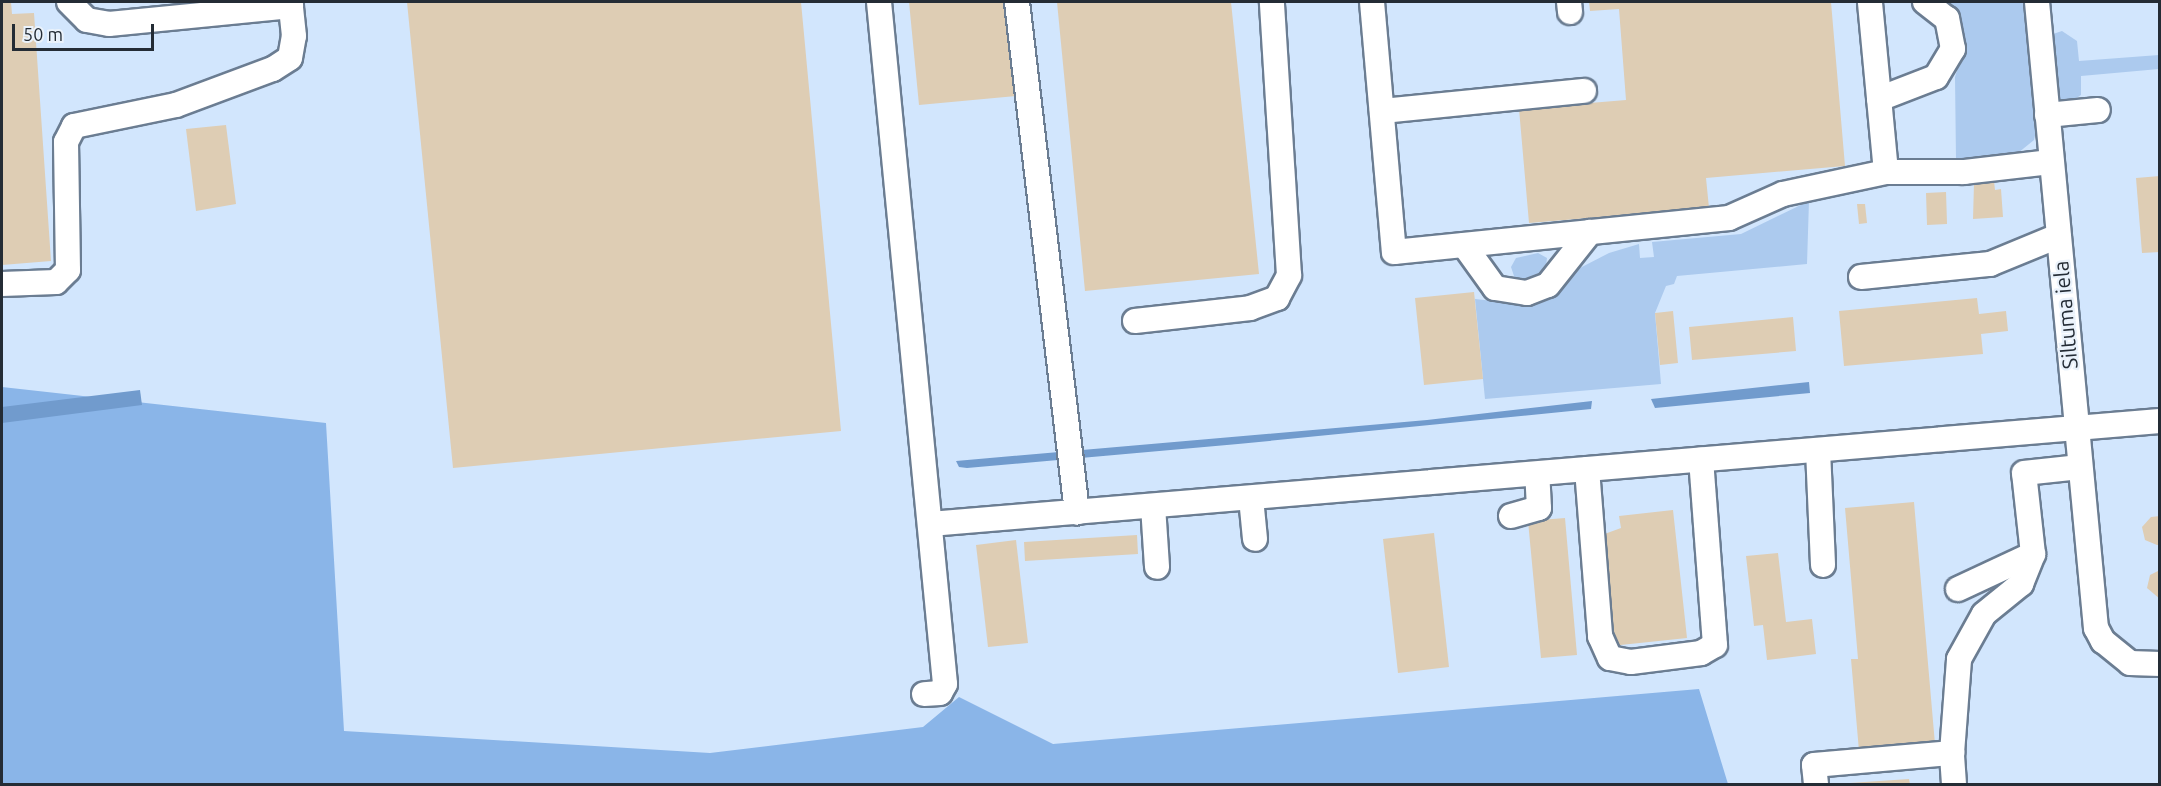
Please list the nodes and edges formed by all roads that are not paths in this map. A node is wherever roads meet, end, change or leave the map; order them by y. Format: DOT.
graph roads {
  1 [pos="69,2"];
  2 [pos="879,2"];
  3 [pos="1017,2"];
  4 [pos="1272,2"];
  5 [pos="1372,2"];
  6 [pos="1870,2"];
  7 [pos="1924,2"];
  8 [pos="2037,2"];
  9 [pos="290,4"];
  10 [pos="177,9"];
  11 [pos="1584,91"];
  12 [pos="1879,99"];
  13 [pos="2098,110"];
  14 [pos="1382,111"];
  15 [pos="2047,115"];
  16 [pos="2051,162"];
  17 [pos="1886,172"];
  18 [pos="1590,232"];
  19 [pos="2058,236"];
  20 [pos="1464,245"];
  21 [pos="1860,277"];
  22 [pos="2,284"];
  23 [pos="1134,321"];
  24 [pos="2160,421"];
  25 [pos="2076,430"];
  26 [pos="1818,450"];
  27 [pos="1701,460"];
  28 [pos="2080,467"];
  29 [pos="1587,469"];
  30 [pos="1537,474"];
  31 [pos="1251,498"];
  32 [pos="1153,506"];
  33 [pos="1077,512"];
  34 [pos="1511,516"];
  35 [pos="930,524"];
  36 [pos="1255,539"];
  37 [pos="2034,554"];
  38 [pos="1823,565"];
  39 [pos="1157,567"];
  40 [pos="1958,589"];
  41 [pos="2160,664"];
  42 [pos="924,694"];
  43 [pos="1952,753"];
  44 [pos="1816,784"];
  45 [pos="1954,784"];
  1 -- 10 [label="street"];
  2 -- 35 [label="street"];
  3 -- 33 [label="street"];
  4 -- 23 [label="street"];
  5 -- 14 [label="street"];
  6 -- 12 [label="street"];
  7 -- 12 [label="street"];
  8 -- 15 [label="street, Siltuma iela"];
  9 -- 10 [label="street"];
  9 -- 22 [label="street"];
  11 -- 14 [label="street"];
  12 -- 17 [label="street"];
  13 -- 15 [label="street"];
  14 -- 20 [label="street"];
  15 -- 16 [label="street, Siltuma iela"];
  16 -- 17 [label="street"];
  16 -- 19 [label="street, Siltuma iela"];
  17 -- 18 [label="street"];
  18 -- 20 [label="street"];
  18 -- 20 [label="street"];
  19 -- 21 [label="street"];
  19 -- 25 [label="street, Siltuma iela"];
  24 -- 25 [label="street"];
  25 -- 26 [label="street"];
  25 -- 28 [label="street, Siltuma iela"];
  26 -- 27 [label="street"];
  26 -- 38 [label="street"];
  27 -- 29 [label="street"];
  27 -- 29 [label="street"];
  28 -- 37 [label="street"];
  28 -- 41 [label="street, Siltuma iela"];
  29 -- 30 [label="street"];
  30 -- 31 [label="street"];
  30 -- 34 [label="street"];
  31 -- 32 [label="street"];
  31 -- 36 [label="street"];
  32 -- 33 [label="street"];
  32 -- 39 [label="street"];
  33 -- 35 [label="street"];
  35 -- 42 [label="street"];
  37 -- 40 [label="street"];
  37 -- 43 [label="street"];
  43 -- 44 [label="street"];
  43 -- 45 [label="street"];
}
